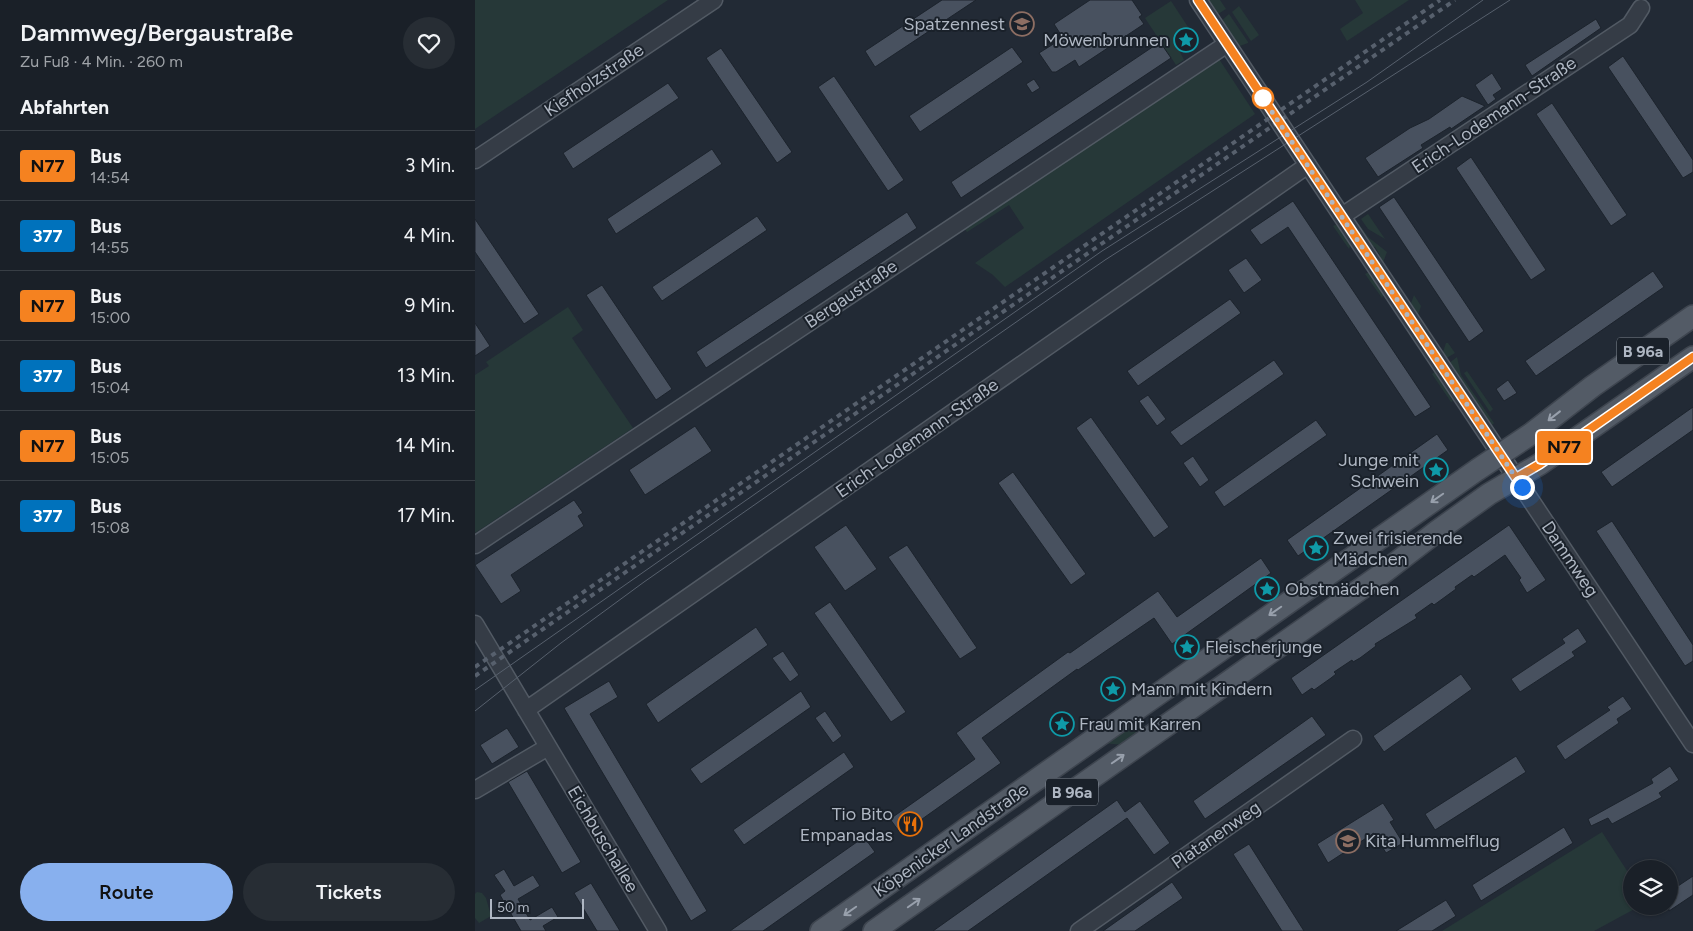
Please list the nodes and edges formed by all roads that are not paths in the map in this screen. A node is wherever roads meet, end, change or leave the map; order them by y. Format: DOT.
graph roads {
  1 [pos="713,0"];
  2 [pos="1198,0"];
  3 [pos="1641,8"];
  4 [pos="1227,44"];
  5 [pos="475,160"];
  6 [pos="1308,165"];
  7 [pos="1342,216"];
  8 [pos="1693,316"];
  9 [pos="1693,357"];
  10 [pos="1501,454"];
  11 [pos="1516,478"];
  12 [pos="475,545"];
  13 [pos="475,624"];
  14 [pos="526,710"];
  15 [pos="1353,739"];
  16 [pos="1693,744"];
  17 [pos="548,747"];
  18 [pos="475,790"];
  19 [pos="658,931"];
  20 [pos="821,931"];
  21 [pos="874,931"];
  22 [pos="1079,931"];
  1 -- 5 [label="street, Kiefholzstraße"];
  2 -- 4 [label="street, Dammweg"];
  3 -- 7 [label="street, Erich-Lodemann-Straße"];
  4 -- 6 [label="street, Dammweg"];
  4 -- 12 [label="street, Bergaustraße"];
  6 -- 7 [label="street, Dammweg"];
  6 -- 14 [label="street, Erich-Lodemann-Straße"];
  7 -- 10 [label="street, Dammweg"];
  8 -- 10 [label="main road, Köpenicker Landstraße / B 96a, one-way"];
  9 -- 11 [label="main road, Köpenicker Landstraße / B 96a"];
  10 -- 11 [label="street, Dammweg"];
  10 -- 20 [label="main road, Köpenicker Landstraße / B 96a, one-way"];
  11 -- 16 [label="street, Dammweg"];
  21 -- 11 [label="main road, Köpenicker Landstraße / B 96a, one-way"];
  13 -- 14 [label="street, Eichbuschallee"];
  14 -- 17 [label="street, Eichbuschallee"];
  15 -- 22 [label="street, Platanenweg"];
  17 -- 18 [label="street"];
  17 -- 19 [label="street, Eichbuschallee"];
}
